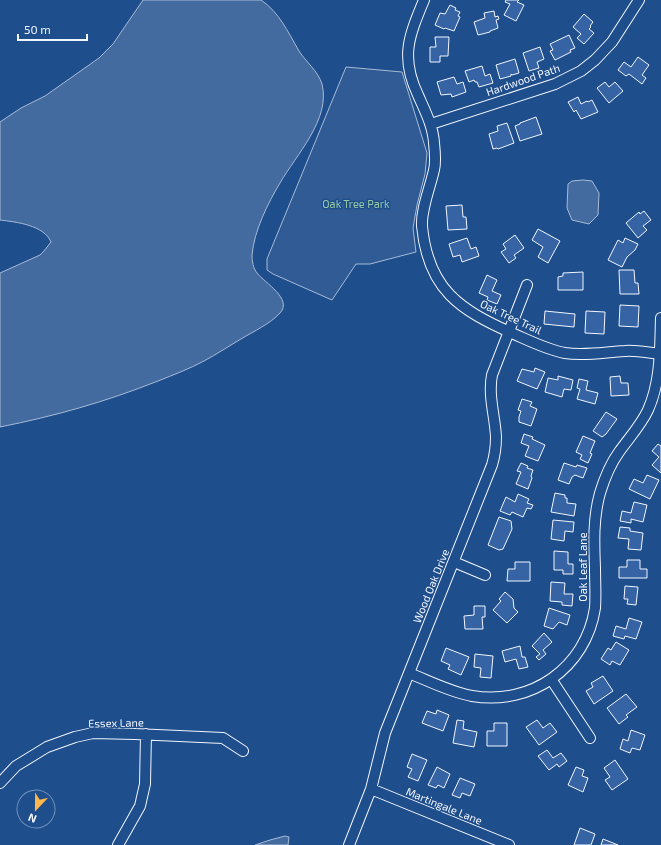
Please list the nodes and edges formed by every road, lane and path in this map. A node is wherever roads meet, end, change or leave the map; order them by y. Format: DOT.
graph roads {
  1 [pos="424,0"];
  2 [pos="639,0"];
  3 [pos="431,124"];
  4 [pos="527,285"];
  5 [pos="661,318"];
  6 [pos="509,332"];
  7 [pos="660,354"];
  8 [pos="454,562"];
  9 [pos="485,575"];
  10 [pos="409,673"];
  11 [pos="551,679"];
  12 [pos="146,734"];
  13 [pos="590,738"];
  14 [pos="243,751"];
  15 [pos="2,776"];
  16 [pos="371,789"];
  17 [pos="118,845"];
  18 [pos="348,845"];
  19 [pos="509,845"];
  1 -- 3 [label="street, Oak Tree Trail"];
  2 -- 3 [label="street, Hardwood Path"];
  3 -- 6 [label="street, Oak Tree Trail"];
  4 -- 6 [label="street, Wood Oak Drive"];
  5 -- 7 [label="street, Oak Leaf Lane"];
  6 -- 7 [label="street, Oak Tree Trail"];
  6 -- 8 [label="street, Wood Oak Drive"];
  7 -- 11 [label="street, Oak Leaf Lane"];
  8 -- 9 [label="street"];
  8 -- 10 [label="street, Wood Oak Drive"];
  10 -- 11 [label="street, Oak Leaf Lane"];
  10 -- 16 [label="street, Wood Oak Drive"];
  11 -- 13 [label="street"];
  12 -- 14 [label="street, Essex Lane"];
  12 -- 15 [label="street, Essex Lane"];
  12 -- 17 [label="street"];
  16 -- 18 [label="street, Wood Oak Drive"];
  16 -- 19 [label="street, Martingale Lane"];
}
